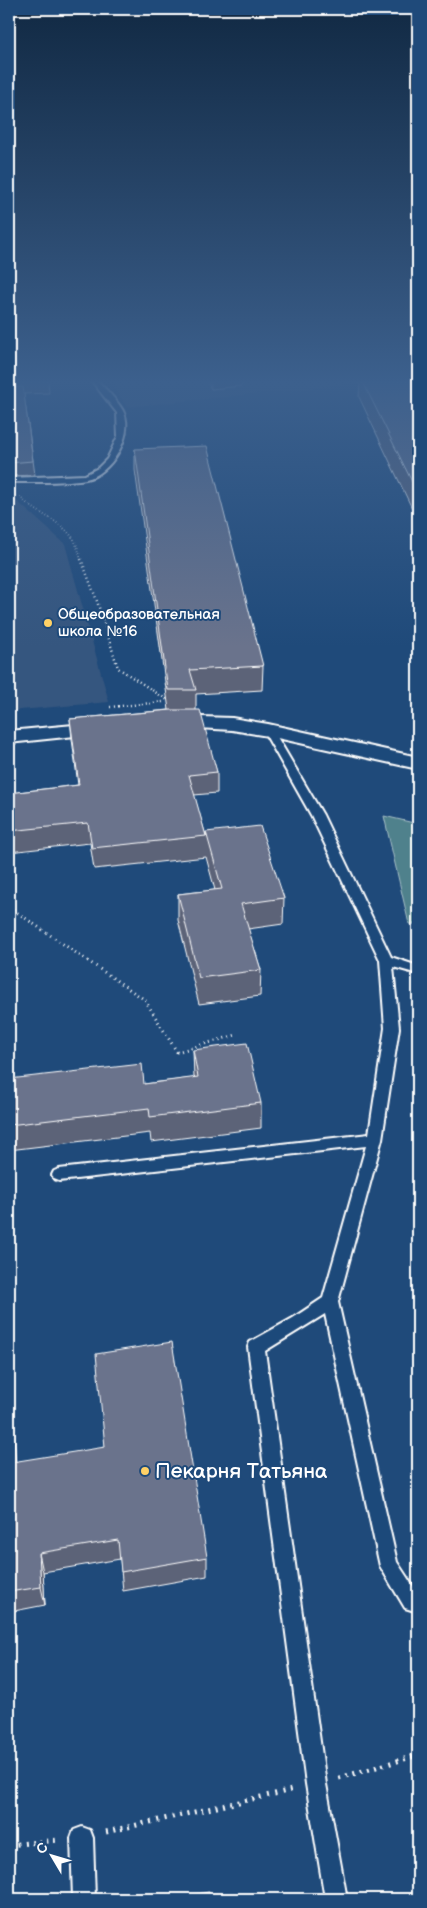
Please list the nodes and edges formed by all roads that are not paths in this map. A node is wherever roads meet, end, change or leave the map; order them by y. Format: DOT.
graph roads {
  1 [pos="103,469"];
  2 [pos="9,480"];
  3 [pos="150,724"];
  4 [pos="121,726"];
  5 [pos="268,730"];
  6 [pos="9,737"];
  7 [pos="418,763"];
  8 [pos="386,960"];
  9 [pos="418,970"];
  10 [pos="375,1139"];
  11 [pos="59,1175"];
  12 [pos="330,1302"];
  13 [pos="418,1603"];
  14 [pos="82,1838"];
  15 [pos="84,1899"];
  16 [pos="336,1899"];
  1 -- 2 [label="lane"];
  3 -- 5 [label="street"];
  4 -- 6 [label="street"];
  5 -- 7 [label="street"];
  5 -- 8 [label="lane"];
  8 -- 9 [label="lane"];
  8 -- 10 [label="lane"];
  10 -- 11 [label="lane"];
  10 -- 12 [label="lane"];
  12 -- 13 [label="lane"];
  12 -- 16 [label="lane"];
  14 -- 15 [label="lane"];
}
